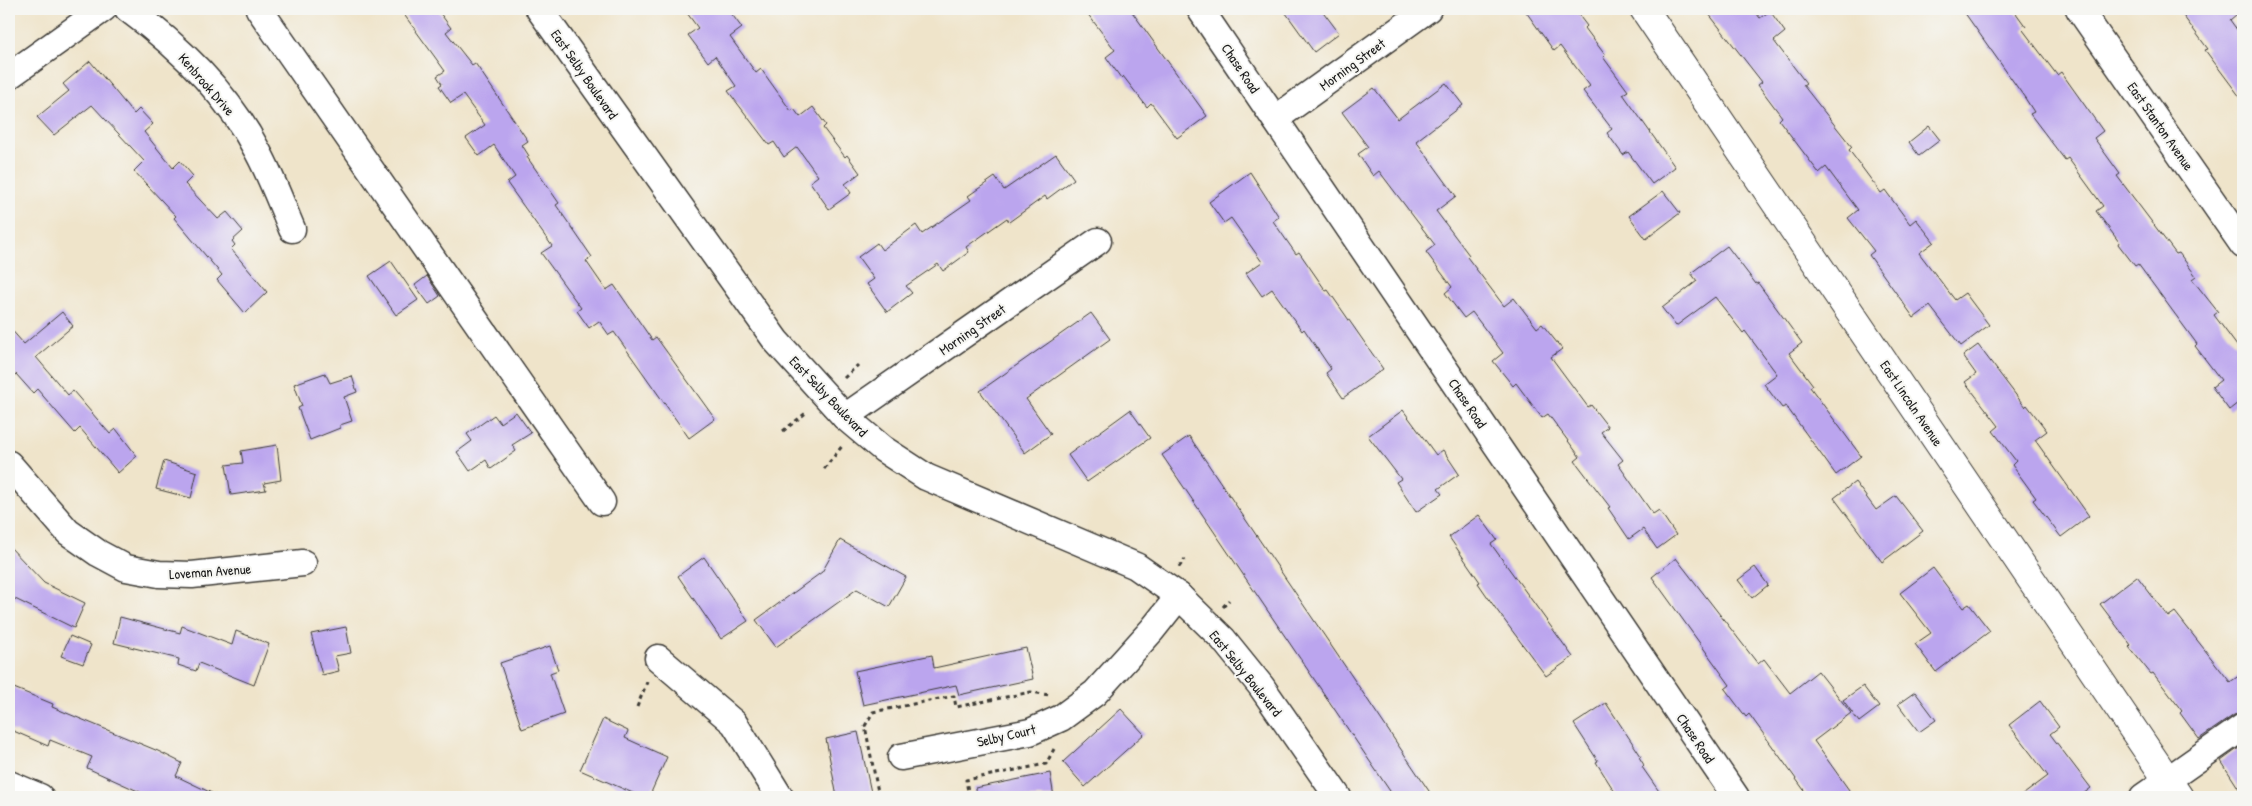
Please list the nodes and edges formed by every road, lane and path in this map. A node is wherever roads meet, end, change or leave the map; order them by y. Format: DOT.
graph roads {
  1 [pos="103,9"];
  2 [pos="128,9"];
  3 [pos="259,9"];
  4 [pos="539,9"];
  5 [pos="1200,9"];
  6 [pos="1428,9"];
  7 [pos="1644,9"];
  8 [pos="2079,9"];
  9 [pos="9,76"];
  10 [pos="1275,119"];
  11 [pos="292,229"];
  12 [pos="1098,241"];
  13 [pos="2243,244"];
  14 [pos="811,409"];
  15 [pos="846,429"];
  16 [pos="783,431"];
  17 [pos="9,464"];
  18 [pos="824,469"];
  19 [pos="602,502"];
  20 [pos="303,563"];
  21 [pos="1179,596"];
  22 [pos="658,658"];
  23 [pos="1057,696"];
  24 [pos="2243,727"];
  25 [pos="1055,748"];
  26 [pos="901,757"];
  27 [pos="9,784"];
  28 [pos="2173,789"];
  29 [pos="40,797"];
  30 [pos="780,797"];
  31 [pos="879,797"];
  32 [pos="969,797"];
  33 [pos="1338,797"];
  34 [pos="1736,797"];
  35 [pos="2143,797"];
  1 -- 9 [label="street"];
  2 -- 11 [label="street, Kenbrook Drive"];
  3 -- 19 [label="street"];
  4 -- 15 [label="street, East Selby Boulevard"];
  5 -- 10 [label="street, Chase Road"];
  6 -- 10 [label="street, Morning Street"];
  7 -- 28 [label="main road, East Lincoln Avenue"];
  8 -- 13 [label="street, East Stanton Avenue"];
  10 -- 34 [label="street, Chase Road"];
  12 -- 15 [label="street, Morning Street"];
  14 -- 16 [label="path"];
  15 -- 18 [label="path"];
  15 -- 21 [label="street, East Selby Boulevard"];
  17 -- 20 [label="street, Loveman Avenue"];
  21 -- 26 [label="street, Selby Court"];
  21 -- 33 [label="street, East Selby Boulevard"];
  22 -- 30 [label="street"];
  23 -- 31 [label="path"];
  24 -- 28 [label="street"];
  25 -- 32 [label="path"];
  27 -- 29 [label="street"];
  28 -- 35 [label="street"];
}
